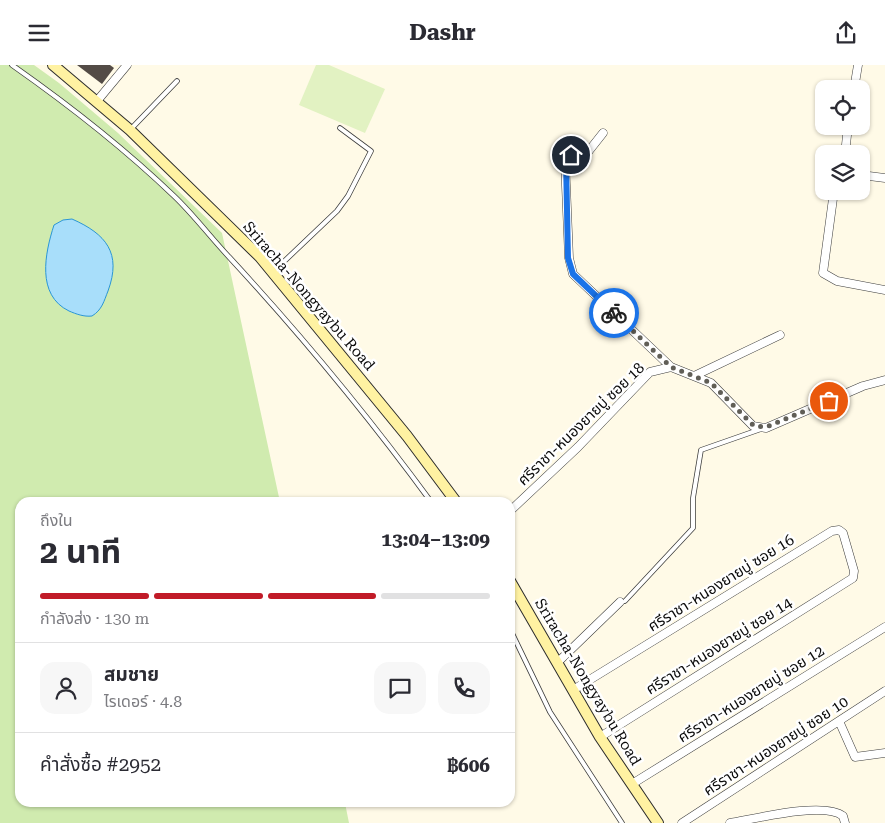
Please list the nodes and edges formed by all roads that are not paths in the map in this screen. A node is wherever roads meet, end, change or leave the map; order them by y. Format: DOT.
graph roads {
  1 [pos="12,65"];
  2 [pos="53,65"];
  3 [pos="127,65"];
  4 [pos="858,65"];
  5 [pos="856,80"];
  6 [pos="177,81"];
  7 [pos="97,101"];
  8 [pos="340,128"];
  9 [pos="130,130"];
  10 [pos="603,133"];
  11 [pos="870,176"];
  12 [pos="885,178"];
  13 [pos="833,200"];
  14 [pos="272,273"];
  15 [pos="885,290"];
  16 [pos="780,335"];
  17 [pos="671,367"];
  18 [pos="694,376"];
  19 [pos="885,380"];
  20 [pos="766,427"];
  21 [pos="428,497"];
  22 [pos="453,497"];
  23 [pos="515,506"];
  24 [pos="853,579"];
  25 [pos="515,589"];
  26 [pos="622,601"];
  27 [pos="885,627"];
  28 [pos="515,639"];
  29 [pos="558,662"];
  30 [pos="573,690"];
  31 [pos="885,691"];
  32 [pos="839,721"];
  33 [pos="600,737"];
  34 [pos="885,753"];
  35 [pos="632,784"];
  36 [pos="622,823"];
  37 [pos="658,823"];
  38 [pos="684,823"];
  39 [pos="730,823"];
  40 [pos="845,823"];
  1 -- 21 [label="lane"];
  2 -- 7 [label="main road, Sriracha-Nongyaybu Road"];
  3 -- 7 [label="street"];
  4 -- 5 [label="street"];
  6 -- 9 [label="lane"];
  7 -- 9 [label="main road, Sriracha-Nongyaybu Road"];
  8 -- 14 [label="lane"];
  9 -- 14 [label="main road, Sriracha-Nongyaybu Road"];
  10 -- 17 [label="street"];
  11 -- 12 [label="street"];
  13 -- 15 [label="street"];
  14 -- 22 [label="main road, Sriracha-Nongyaybu Road"];
  16 -- 18 [label="street"];
  17 -- 18 [label="street"];
  17 -- 23 [label="street, ศรีราชา-หนองยายบู่ ซอย 18"];
  18 -- 20 [label="street"];
  19 -- 20 [label="street"];
  20 -- 26 [label="lane"];
  24 -- 30 [label="street, ศรีราชา-หนองยายบู่ ซอย 16"];
  24 -- 33 [label="street, ศรีราชา-หนองยายบู่ ซอย 14"];
  25 -- 29 [label="main road, Sriracha-Nongyaybu Road"];
  26 -- 29 [label="street"];
  27 -- 35 [label="street, ศรีราชา-หนองยายบู่ ซอย 12"];
  28 -- 36 [label="lane"];
  29 -- 30 [label="main road, Sriracha-Nongyaybu Road"];
  30 -- 33 [label="main road, Sriracha-Nongyaybu Road"];
  31 -- 32 [label="street, ศรีราชา-หนองยายบู่ ซอย 10"];
  32 -- 34 [label="street"];
  32 -- 38 [label="street, ศรีราชา-หนองยายบู่ ซอย 10"];
  33 -- 35 [label="main road, Sriracha-Nongyaybu Road"];
  35 -- 37 [label="main road, Sriracha-Nongyaybu Road"];
  39 -- 40 [label="street"];
}
